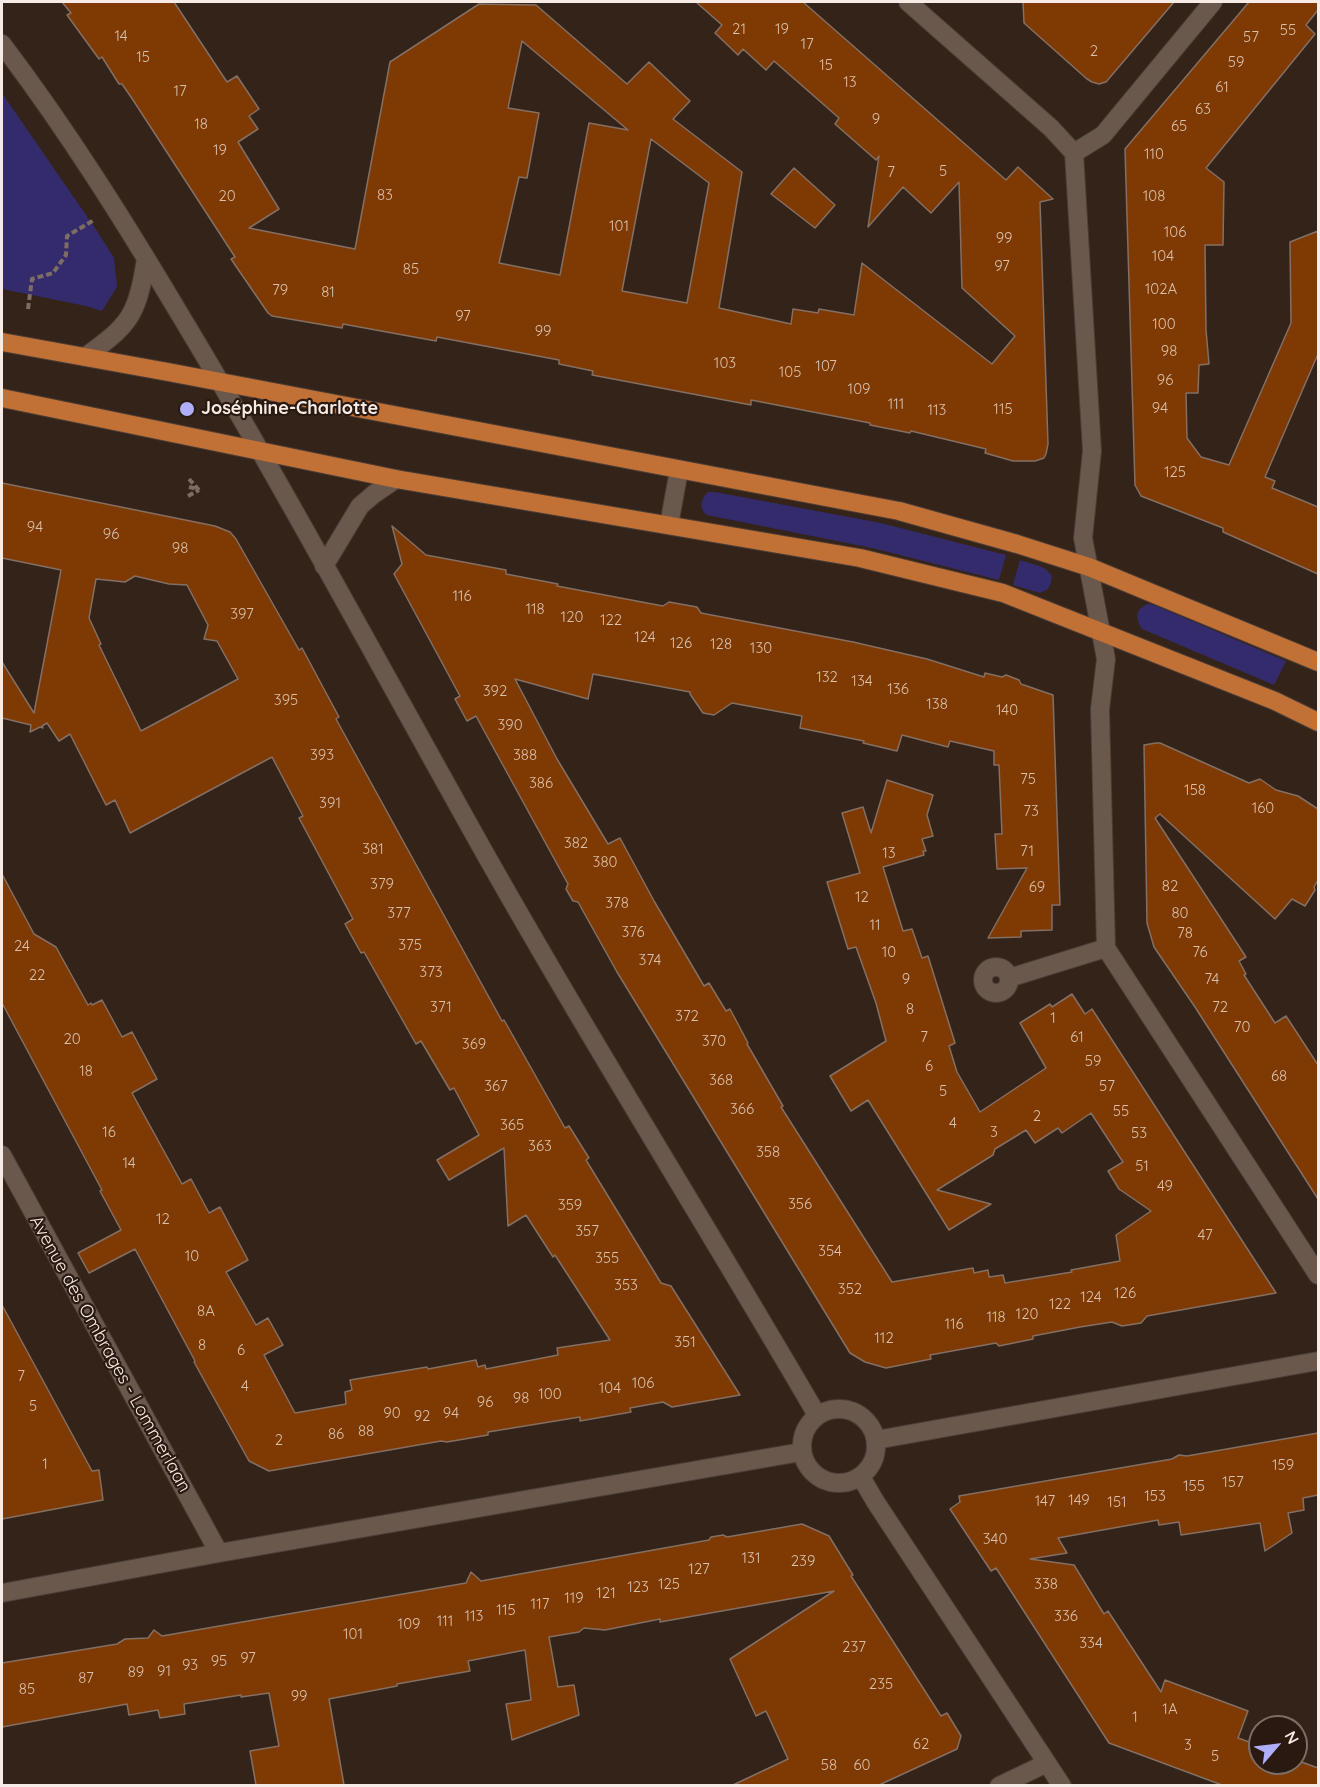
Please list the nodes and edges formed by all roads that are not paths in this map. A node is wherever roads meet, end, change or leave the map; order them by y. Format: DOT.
graph roads {
  1 [pos="908,2"];
  2 [pos="1213,2"];
  3 [pos="2,44"];
  4 [pos="1074,153"];
  5 [pos="146,259"];
  6 [pos="2,342"];
  7 [pos="85,357"];
  8 [pos="221,382"];
  9 [pos="2,398"];
  10 [pos="260,451"];
  11 [pos="679,470"];
  12 [pos="396,479"];
  13 [pos="669,525"];
  14 [pos="324,566"];
  15 [pos="1089,567"];
  16 [pos="1101,631"];
  17 [pos="1318,662"];
  18 [pos="1318,722"];
  19 [pos="1106,948"];
  20 [pos="1010,978"];
  21 [pos="2,1155"];
  22 [pos="1318,1275"];
  23 [pos="1318,1361"];
  24 [pos="818,1415"];
  25 [pos="876,1440"];
  26 [pos="801,1452"];
  27 [pos="861,1477"];
  28 [pos="219,1553"];
  29 [pos="2,1593"];
  30 [pos="1047,1763"];
  31 [pos="999,1785"];
  32 [pos="1062,1785"];
  1 -- 4 [label="street"];
  2 -- 4 [label="street"];
  3 -- 5 [label="street"];
  4 -- 15 [label="street"];
  5 -- 7 [label="street"];
  5 -- 8 [label="street"];
  6 -- 7 [label="main road"];
  7 -- 8 [label="main road"];
  8 -- 10 [label="street"];
  8 -- 11 [label="main road"];
  9 -- 10 [label="main road"];
  10 -- 12 [label="main road"];
  10 -- 14 [label="street"];
  11 -- 13 [label="street"];
  11 -- 15 [label="main road"];
  12 -- 13 [label="main road"];
  12 -- 14 [label="street"];
  13 -- 16 [label="main road"];
  14 -- 24 [label="street"];
  15 -- 16 [label="street"];
  15 -- 17 [label="main road"];
  16 -- 18 [label="main road"];
  16 -- 19 [label="street"];
  19 -- 20 [label="street"];
  19 -- 22 [label="street"];
  21 -- 28 [label="street, Avenue des Ombrages - Lommerlaan"];
  23 -- 25 [label="street"];
  24 -- 25 [label="street"];
  24 -- 26 [label="street"];
  25 -- 27 [label="street"];
  26 -- 27 [label="street"];
  26 -- 28 [label="street"];
  27 -- 30 [label="street"];
  28 -- 29 [label="street"];
  30 -- 31 [label="street"];
  30 -- 32 [label="street"];
}
